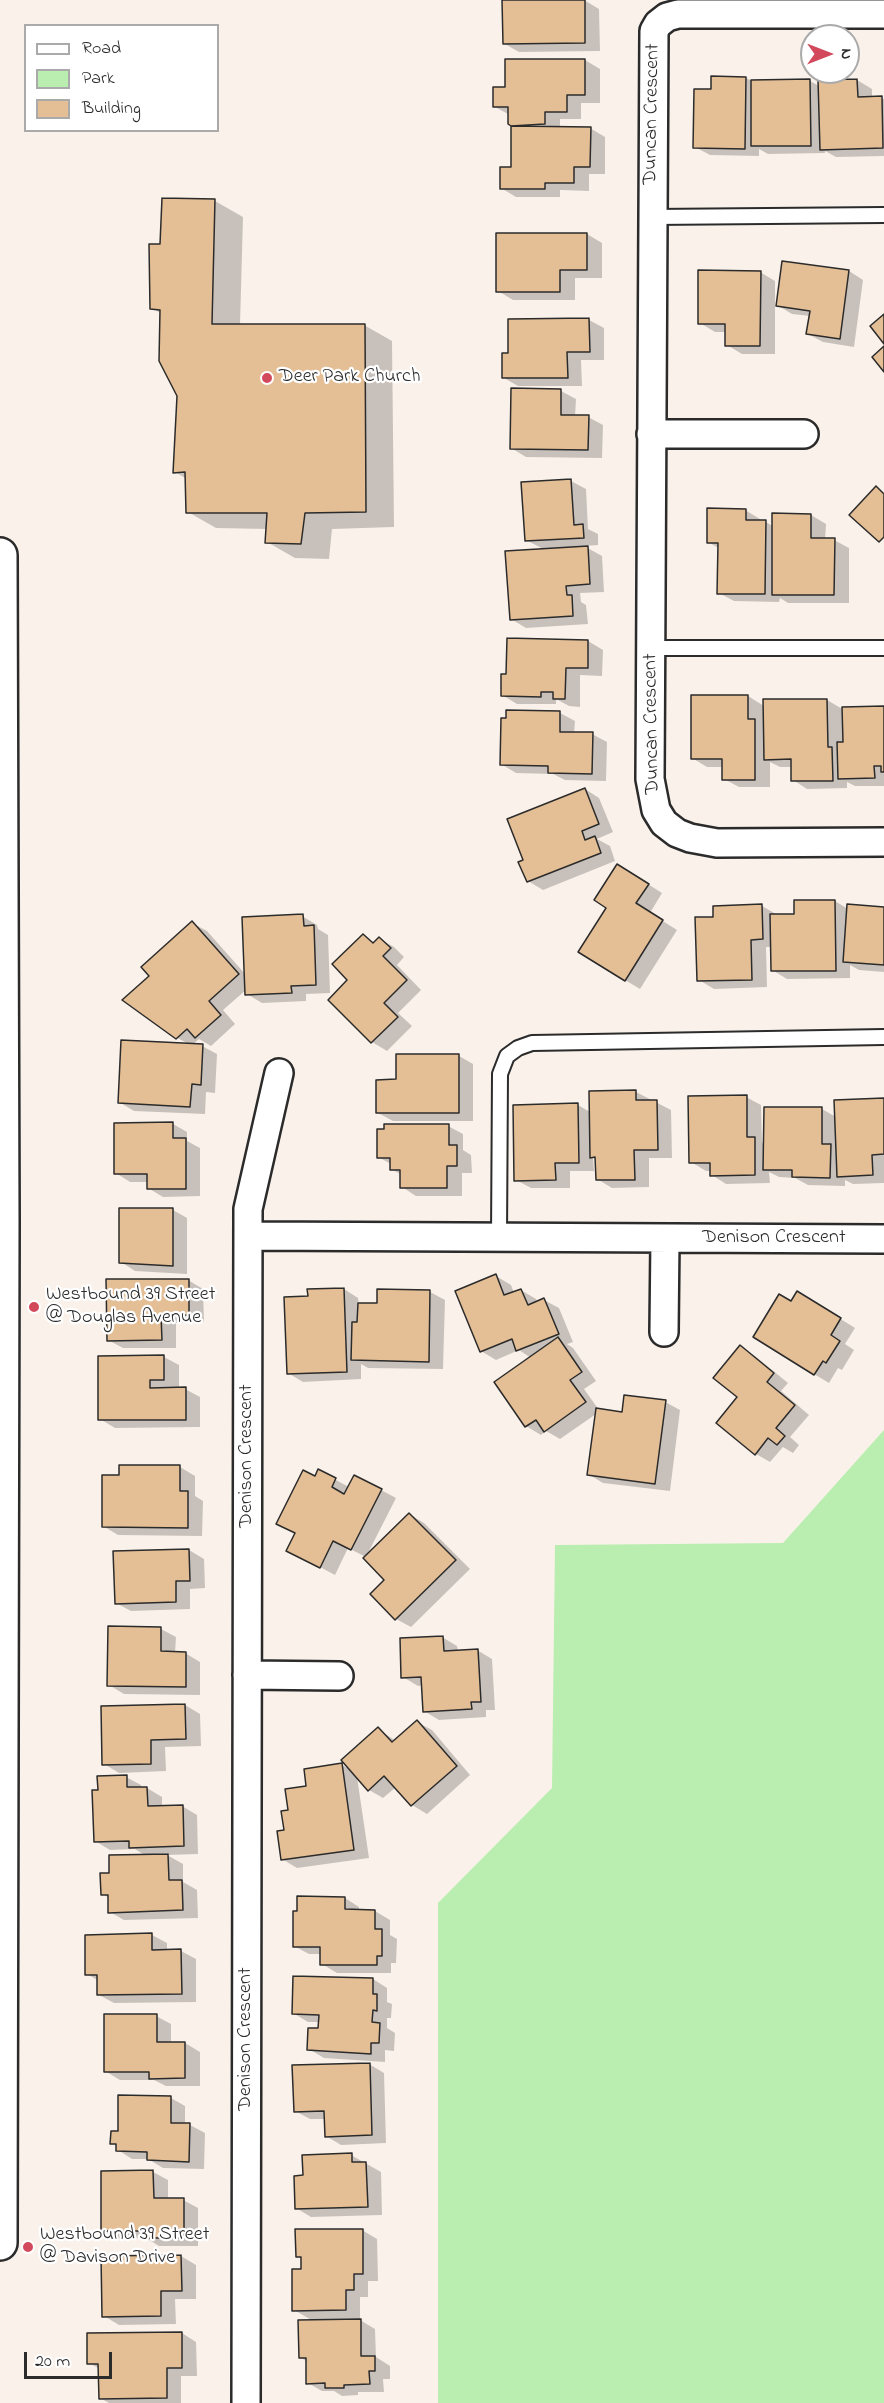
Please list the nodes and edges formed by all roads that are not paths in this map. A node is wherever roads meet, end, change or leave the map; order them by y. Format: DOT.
graph roads {
  1 [pos="884,14"];
  2 [pos="884,215"];
  3 [pos="652,218"];
  4 [pos="651,434"];
  5 [pos="804,434"];
  6 [pos="0,555"];
  7 [pos="652,648"];
  8 [pos="884,648"];
  9 [pos="884,842"];
  10 [pos="884,1037"];
  11 [pos="279,1073"];
  12 [pos="1,1221"];
  13 [pos="248,1236"];
  14 [pos="499,1237"];
  15 [pos="665,1239"];
  16 [pos="884,1239"];
  17 [pos="664,1332"];
  18 [pos="247,1675"];
  19 [pos="339,1676"];
  20 [pos="0,2243"];
  21 [pos="246,2403"];
  1 -- 3 [label="street, Duncan Crescent"];
  2 -- 3 [label="lane"];
  3 -- 4 [label="street, Duncan Crescent"];
  4 -- 5 [label="street"];
  4 -- 7 [label="street, Duncan Crescent"];
  6 -- 12 [label="street"];
  7 -- 8 [label="lane"];
  7 -- 9 [label="street, Duncan Crescent"];
  10 -- 14 [label="lane"];
  11 -- 13 [label="street, Denison Crescent"];
  12 -- 20 [label="street"];
  13 -- 14 [label="street, Denison Crescent"];
  13 -- 18 [label="street, Denison Crescent"];
  14 -- 15 [label="street, Denison Crescent"];
  15 -- 16 [label="street, Denison Crescent"];
  15 -- 17 [label="street"];
  18 -- 19 [label="street"];
  18 -- 21 [label="street, Denison Crescent"];
}
